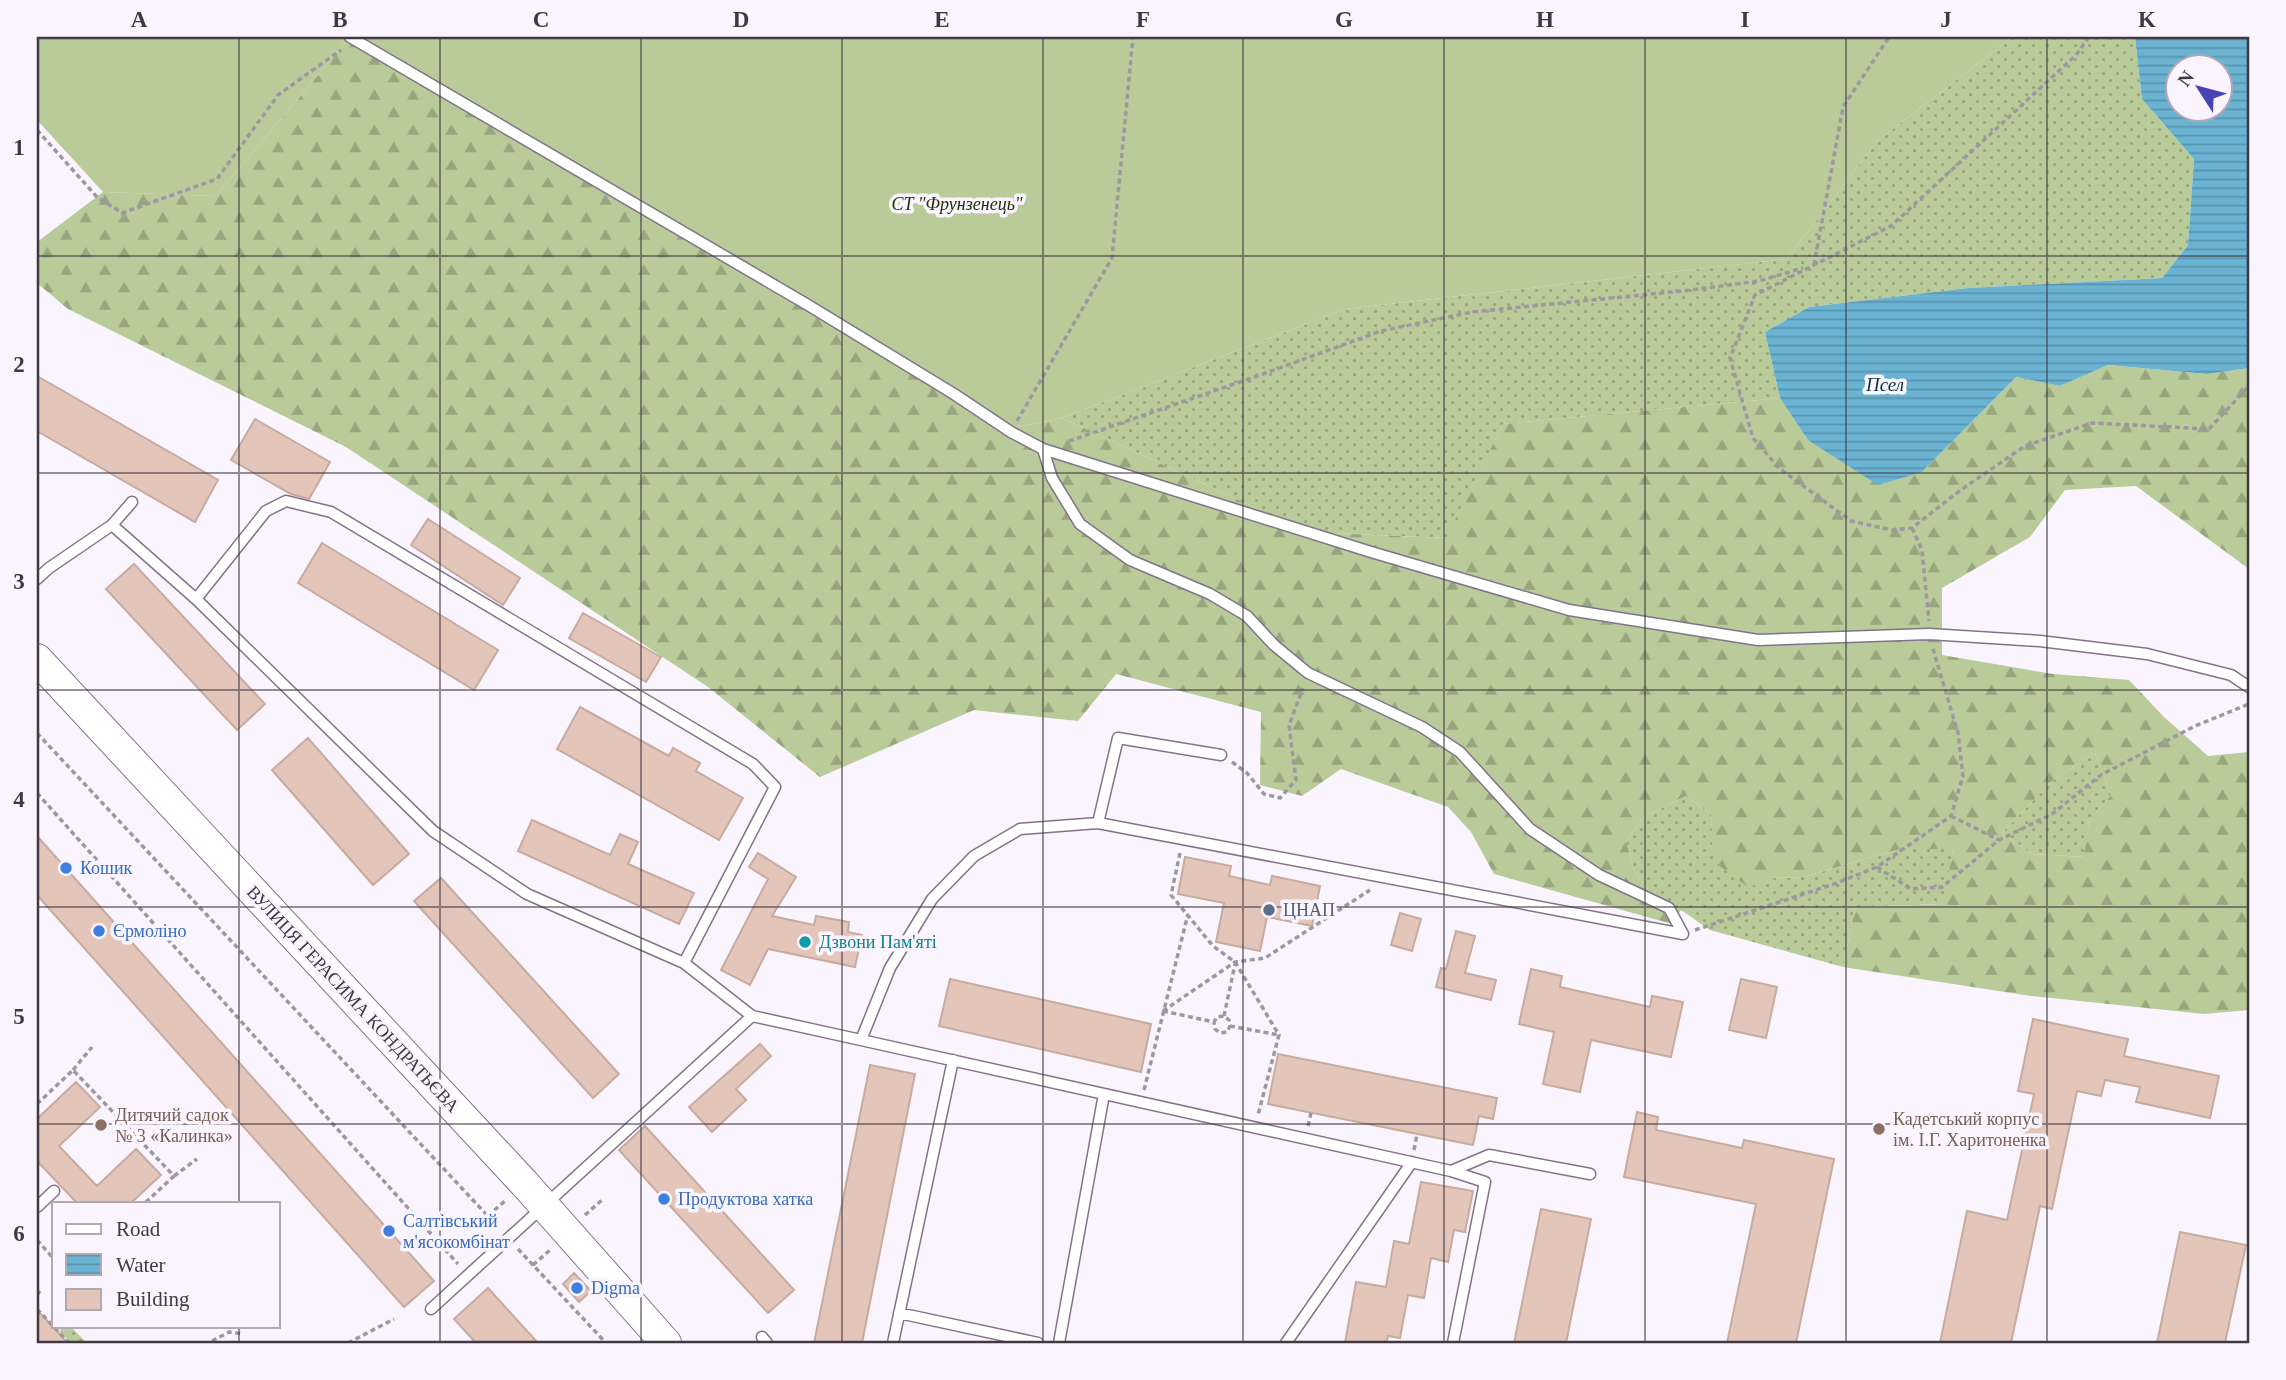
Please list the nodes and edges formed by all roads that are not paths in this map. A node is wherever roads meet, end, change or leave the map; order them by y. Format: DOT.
graph roads {
  1 [pos="352,39"];
  2 [pos="1043,449"];
  3 [pos="132,502"];
  4 [pos="112,525"];
  5 [pos="37,579"];
  6 [pos="196,599"];
  7 [pos="37,659"];
  8 [pos="2249,687"];
  9 [pos="1222,755"];
  10 [pos="1098,823"];
  11 [pos="684,962"];
  12 [pos="752,1016"];
  13 [pos="861,1040"];
  14 [pos="953,1060"];
  15 [pos="1104,1094"];
  16 [pos="1412,1162"];
  17 [pos="1451,1171"];
  18 [pos="1590,1174"];
  19 [pos="54,1191"];
  20 [pos="544,1206"];
  21 [pos="37,1207"];
  22 [pos="431,1309"];
  23 [pos="900,1313"];
  24 [pos="666,1343"];
  25 [pos="893,1343"];
  26 [pos="1038,1343"];
  27 [pos="1059,1343"];
  28 [pos="1286,1343"];
  29 [pos="1452,1343"];
  1 -- 2 [label="lane"];
  2 -- 8 [label="lane"];
  2 -- 10 [label="lane"];
  3 -- 4 [label="lane"];
  4 -- 5 [label="lane"];
  4 -- 6 [label="lane"];
  6 -- 11 [label="lane"];
  6 -- 11 [label="lane"];
  7 -- 20 [label="main road, ВУЛИЦЯ ГЕРАСИМА КОНДРАТЬЄВА"];
  9 -- 10 [label="lane"];
  10 -- 13 [label="lane"];
  11 -- 12 [label="lane"];
  12 -- 13 [label="lane"];
  12 -- 20 [label="lane"];
  13 -- 14 [label="lane"];
  14 -- 15 [label="lane"];
  14 -- 23 [label="lane"];
  15 -- 16 [label="lane"];
  15 -- 27 [label="lane"];
  16 -- 17 [label="lane"];
  16 -- 28 [label="lane"];
  17 -- 18 [label="lane"];
  17 -- 29 [label="lane"];
  19 -- 21 [label="lane"];
  20 -- 22 [label="lane"];
  20 -- 24 [label="main road, ВУЛИЦЯ ГЕРАСИМА КОНДРАТЬЄВА"];
  23 -- 25 [label="lane"];
  23 -- 26 [label="lane"];
}
